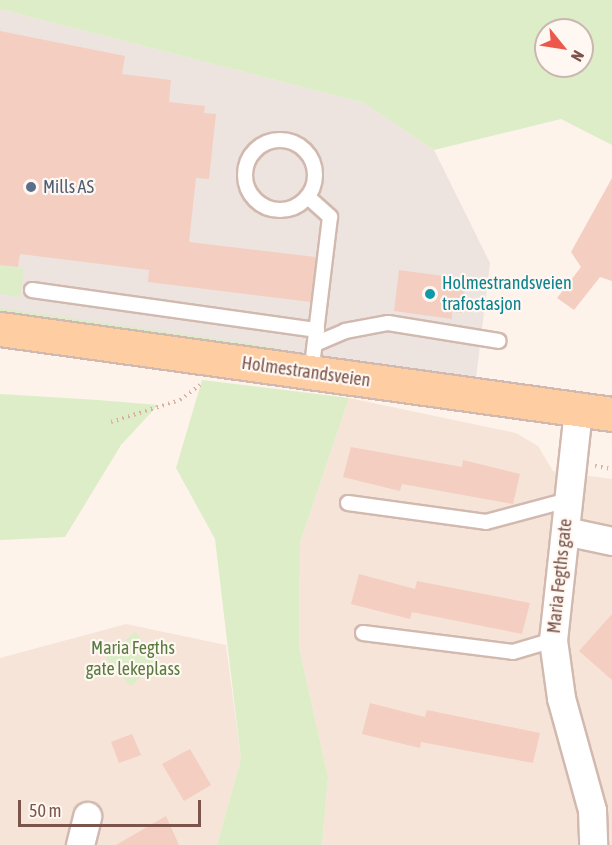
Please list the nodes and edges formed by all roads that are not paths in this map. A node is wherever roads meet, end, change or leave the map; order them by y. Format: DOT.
graph roads {
  1 [pos="308,197"];
  2 [pos="32,290"];
  3 [pos="0,329"];
  4 [pos="317,330"];
  5 [pos="499,341"];
  6 [pos="313,358"];
  7 [pos="578,410"];
  8 [pos="612,414"];
  9 [pos="568,500"];
  10 [pos="348,503"];
  11 [pos="565,531"];
  12 [pos="612,541"];
  13 [pos="363,633"];
  14 [pos="553,640"];
  15 [pos="87,816"];
  16 [pos="80,845"];
  17 [pos="593,845"];
  1 -- 1 [label="lane"];
  1 -- 4 [label="lane"];
  2 -- 4 [label="lane"];
  3 -- 6 [label="main road, Holmestrandsveien"];
  4 -- 6 [label="lane"];
  5 -- 6 [label="lane"];
  6 -- 7 [label="main road, Holmestrandsveien"];
  7 -- 8 [label="main road, Holmestrandsveien"];
  7 -- 9 [label="street, Maria Fegths gate"];
  9 -- 10 [label="lane"];
  9 -- 11 [label="street, Maria Fegths gate"];
  11 -- 12 [label="street"];
  11 -- 14 [label="street, Maria Fegths gate"];
  13 -- 14 [label="lane"];
  14 -- 17 [label="street, Maria Fegths gate"];
  15 -- 16 [label="street"];
}
